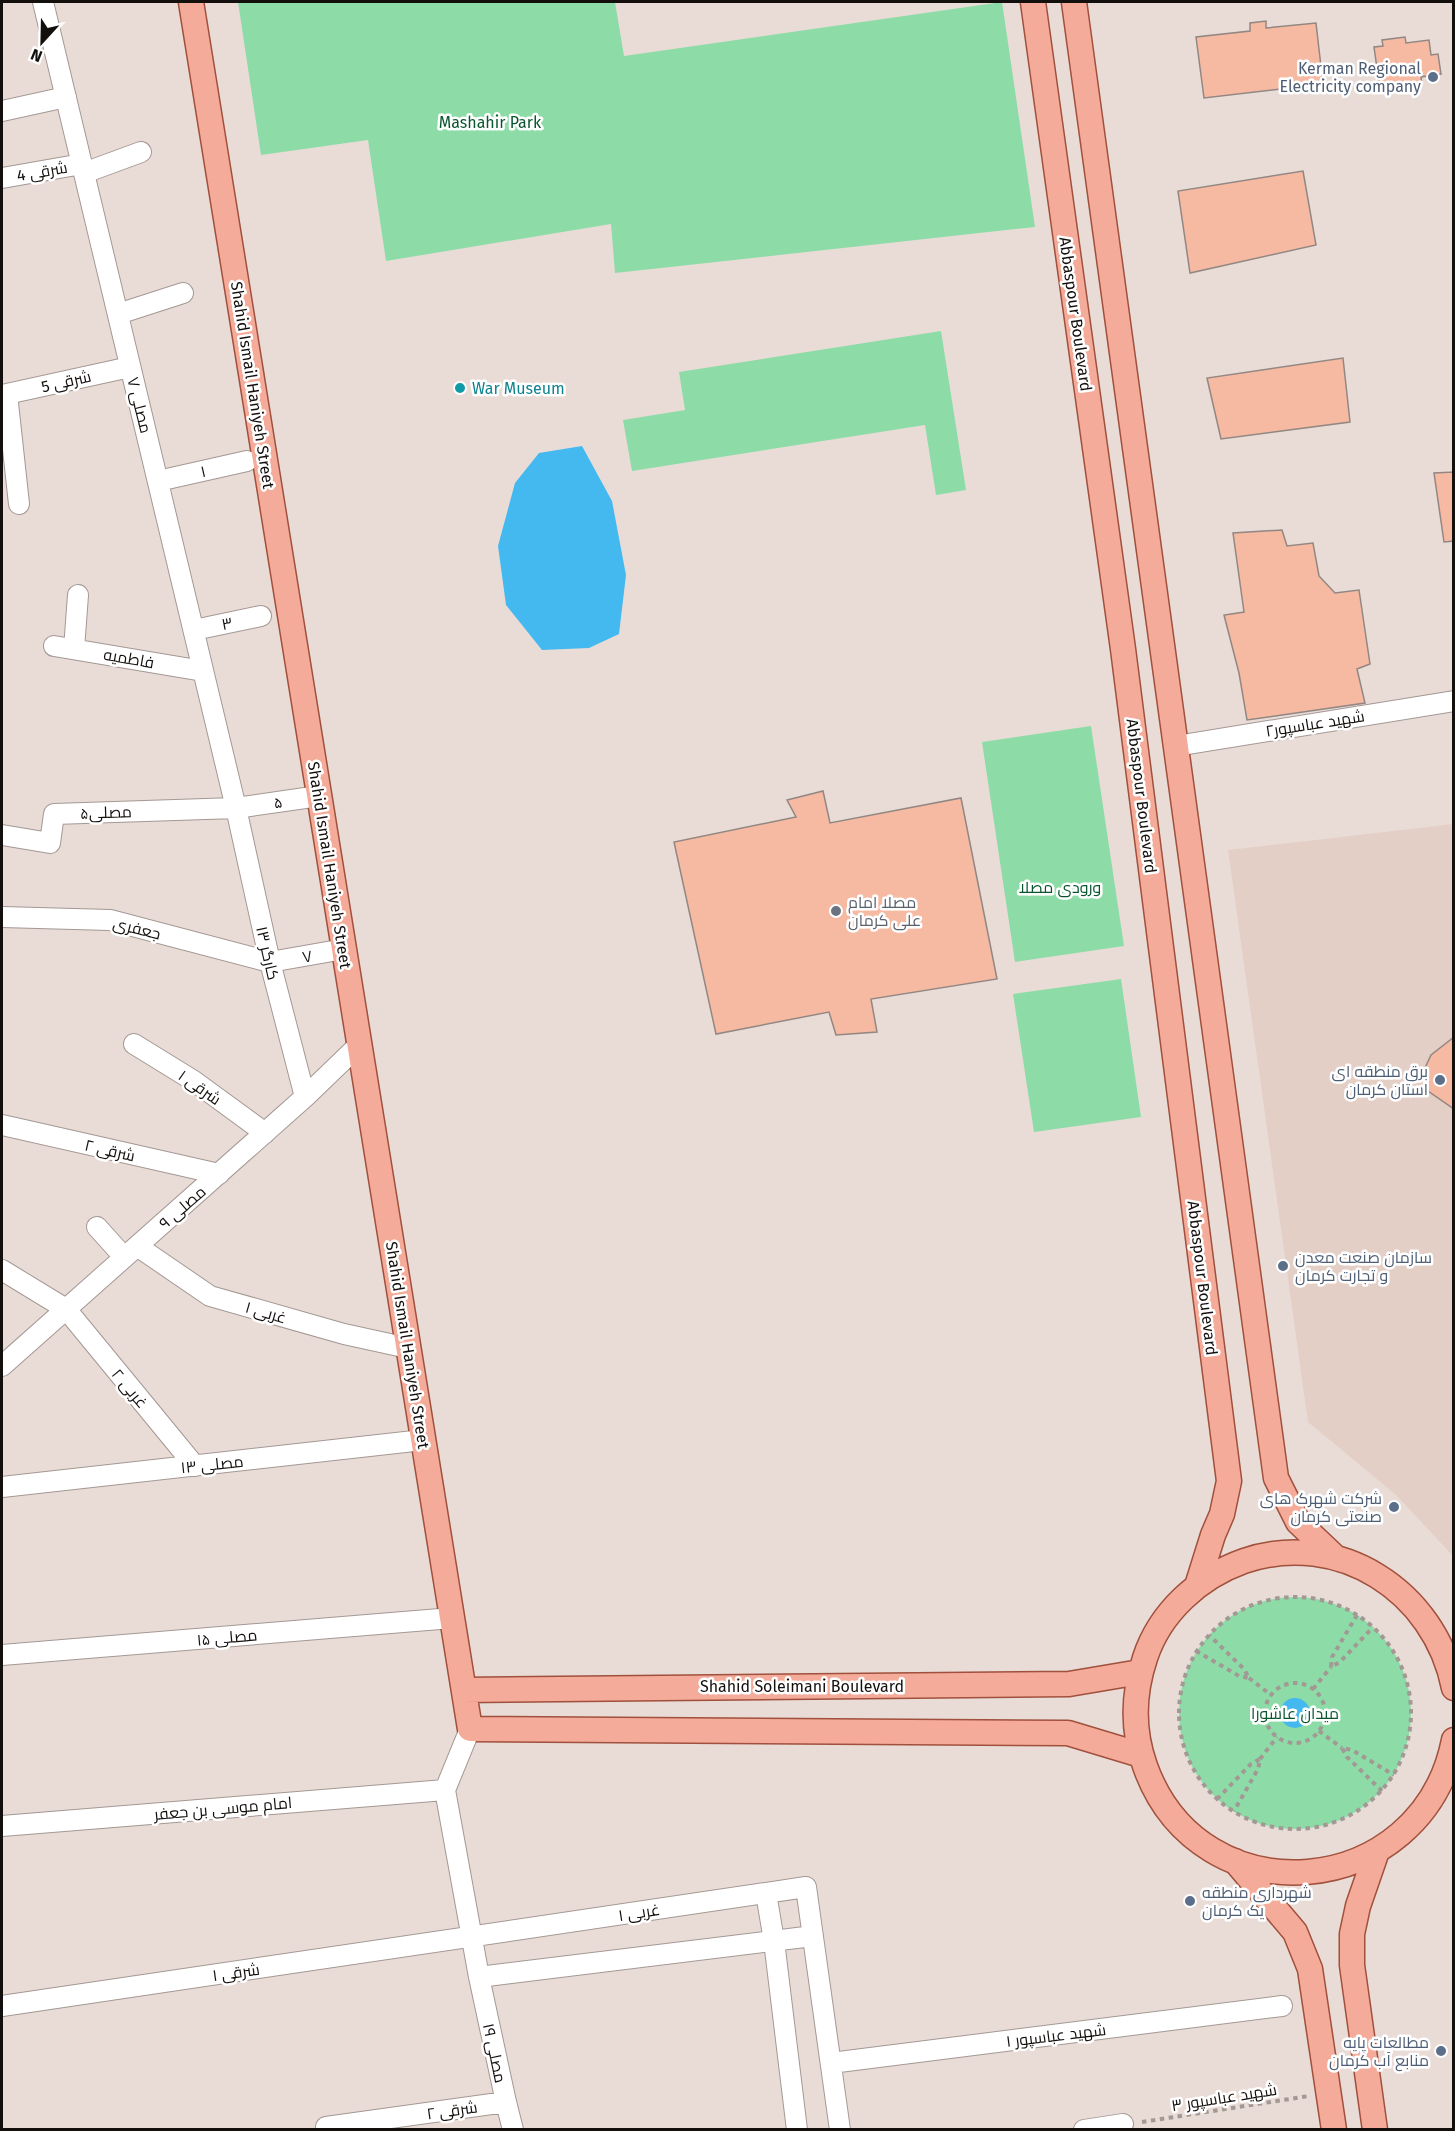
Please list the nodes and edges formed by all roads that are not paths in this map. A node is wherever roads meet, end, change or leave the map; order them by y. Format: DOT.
graph roads {
  1 [pos="43,2"];
  2 [pos="191,2"];
  3 [pos="1033,2"];
  4 [pos="1074,2"];
  5 [pos="66,97"];
  6 [pos="2,111"];
  7 [pos="141,152"];
  8 [pos="83,168"];
  9 [pos="2,178"];
  10 [pos="183,293"];
  11 [pos="118,314"];
  12 [pos="130,367"];
  13 [pos="4,395"];
  14 [pos="247,461"];
  15 [pos="158,481"];
  16 [pos="19,504"];
  17 [pos="78,595"];
  18 [pos="261,616"];
  19 [pos="194,630"];
  20 [pos="1162,645"];
  21 [pos="54,646"];
  22 [pos="74,649"];
  23 [pos="1123,649"];
  24 [pos="203,671"];
  25 [pos="1454,701"];
  26 [pos="1176,746"];
  27 [pos="319,796"];
  28 [pos="236,808"];
  29 [pos="2,835"];
  30 [pos="2,917"];
  31 [pos="344,949"];
  32 [pos="270,962"];
  33 [pos="134,1044"];
  34 [pos="359,1045"];
  35 [pos="305,1097"];
  36 [pos="2,1125"];
  37 [pos="265,1133"];
  38 [pos="219,1174"];
  39 [pos="98,1227"];
  40 [pos="131,1252"];
  41 [pos="2,1270"];
  42 [pos="66,1309"];
  43 [pos="408,1348"];
  44 [pos="2,1366"];
  45 [pos="423,1440"];
  46 [pos="195,1466"];
  47 [pos="2,1487"];
  48 [pos="1336,1558"];
  49 [pos="1197,1586"];
  50 [pos="452,1618"];
  51 [pos="1448,1652"];
  52 [pos="2,1655"];
  53 [pos="1140,1672"];
  54 [pos="1454,1688"];
  55 [pos="464,1690"];
  56 [pos="470,1729"];
  57 [pos="1453,1749"];
  58 [pos="1140,1755"];
  59 [pos="445,1790"];
  60 [pos="2,1826"];
  61 [pos="1377,1851"];
  62 [pos="1235,1861"];
  63 [pos="766,1893"];
  64 [pos="813,1936"];
  65 [pos="471,1938"];
  66 [pos="774,1941"];
  67 [pos="479,1977"];
  68 [pos="2,2006"];
  69 [pos="1282,2006"];
  70 [pos="831,2063"];
  71 [pos="506,2102"];
  72 [pos="1123,2124"];
  73 [pos="326,2127"];
  74 [pos="794,2129"];
  75 [pos="513,2130"];
  76 [pos="840,2130"];
  77 [pos="1084,2130"];
  78 [pos="1334,2130"];
  79 [pos="1375,2130"];
  1 -- 5 [label="street, مصلی ۷"];
  2 -- 27 [label="main road, Shahid Ismail Haniyeh Street"];
  3 -- 23 [label="main road, Abbaspour Boulevard"];
  4 -- 20 [label="main road"];
  5 -- 6 [label="street"];
  5 -- 8 [label="street, مصلی ۷"];
  7 -- 8 [label="street, شرقی 4"];
  8 -- 9 [label="street, شرقی 4"];
  8 -- 11 [label="street, مصلی ۷"];
  10 -- 11 [label="street"];
  11 -- 12 [label="street, مصلی ۷"];
  12 -- 13 [label="street, شرقی 5"];
  12 -- 15 [label="street, مصلی ۷"];
  13 -- 16 [label="street"];
  14 -- 15 [label="street, ۱"];
  15 -- 19 [label="street, مصلی ۷"];
  17 -- 22 [label="street"];
  18 -- 19 [label="street, ۳"];
  19 -- 24 [label="street, مصلی ۷"];
  20 -- 23 [label="main road"];
  20 -- 26 [label="main road"];
  21 -- 22 [label="street, فاطمیه"];
  22 -- 24 [label="street, فاطمیه"];
  23 -- 49 [label="main road, Abbaspour Boulevard"];
  24 -- 28 [label="street, مصلی ۷"];
  25 -- 26 [label="street, شهید عباسپور۲"];
  26 -- 48 [label="main road"];
  27 -- 28 [label="street, ۵"];
  27 -- 31 [label="main road, Shahid Ismail Haniyeh Street"];
  28 -- 29 [label="street, مصلی۵"];
  28 -- 32 [label="street, کارگر ۱۳"];
  30 -- 32 [label="street, جعفری"];
  31 -- 32 [label="street, ۷"];
  31 -- 34 [label="main road, Shahid Ismail Haniyeh Street"];
  32 -- 35 [label="street, کارگر ۱۳"];
  33 -- 37 [label="street, ۱ شرقی"];
  34 -- 35 [label="street, مصلی ۹"];
  34 -- 43 [label="main road, Shahid Ismail Haniyeh Street"];
  35 -- 37 [label="street, مصلی ۹"];
  36 -- 38 [label="street, ۲ شرقی"];
  37 -- 38 [label="street, مصلی ۹"];
  38 -- 40 [label="street, مصلی ۹"];
  39 -- 40 [label="street, ۱ غربی"];
  40 -- 42 [label="street, مصلی ۹"];
  40 -- 43 [label="street, ۱ غربی"];
  41 -- 42 [label="street, ۲ غربی"];
  42 -- 44 [label="street, مصلی ۹"];
  42 -- 46 [label="street, ۲ غربی"];
  43 -- 45 [label="main road, Shahid Ismail Haniyeh Street"];
  45 -- 46 [label="street, مصلی ۱۳"];
  45 -- 50 [label="main road, Shahid Ismail Haniyeh Street"];
  46 -- 47 [label="street, مصلی ۱۳"];
  48 -- 49 [label="main road"];
  48 -- 51 [label="main road"];
  49 -- 53 [label="main road"];
  50 -- 52 [label="street, مصلی ۱۵"];
  50 -- 55 [label="main road, Shahid Ismail Haniyeh Street"];
  51 -- 54 [label="main road"];
  53 -- 55 [label="main road, Shahid Soleimani Boulevard"];
  53 -- 58 [label="main road"];
  55 -- 56 [label="main road, Shahid Ismail Haniyeh Street"];
  56 -- 58 [label="main road"];
  56 -- 59 [label="street"];
  57 -- 61 [label="main road"];
  58 -- 62 [label="main road"];
  59 -- 60 [label="street, امام موسی بن جعفر"];
  59 -- 65 [label="street, مصلی ۱۹"];
  61 -- 62 [label="main road"];
  61 -- 79 [label="main road"];
  62 -- 78 [label="main road"];
  63 -- 64 [label="street, ۱ غربی"];
  63 -- 65 [label="street, ۱ غربی"];
  63 -- 66 [label="street"];
  64 -- 66 [label="street"];
  64 -- 70 [label="street"];
  65 -- 67 [label="street, مصلی ۱۹"];
  65 -- 68 [label="street, شرقی ۱"];
  66 -- 67 [label="street"];
  66 -- 74 [label="street"];
  67 -- 71 [label="street, مصلی ۱۹"];
  69 -- 70 [label="street, شهید عباسپور ۱"];
  70 -- 76 [label="street"];
  71 -- 73 [label="street, ۲ شرقی"];
  71 -- 75 [label="street, مصلی ۱۹"];
  72 -- 77 [label="street"];
}
